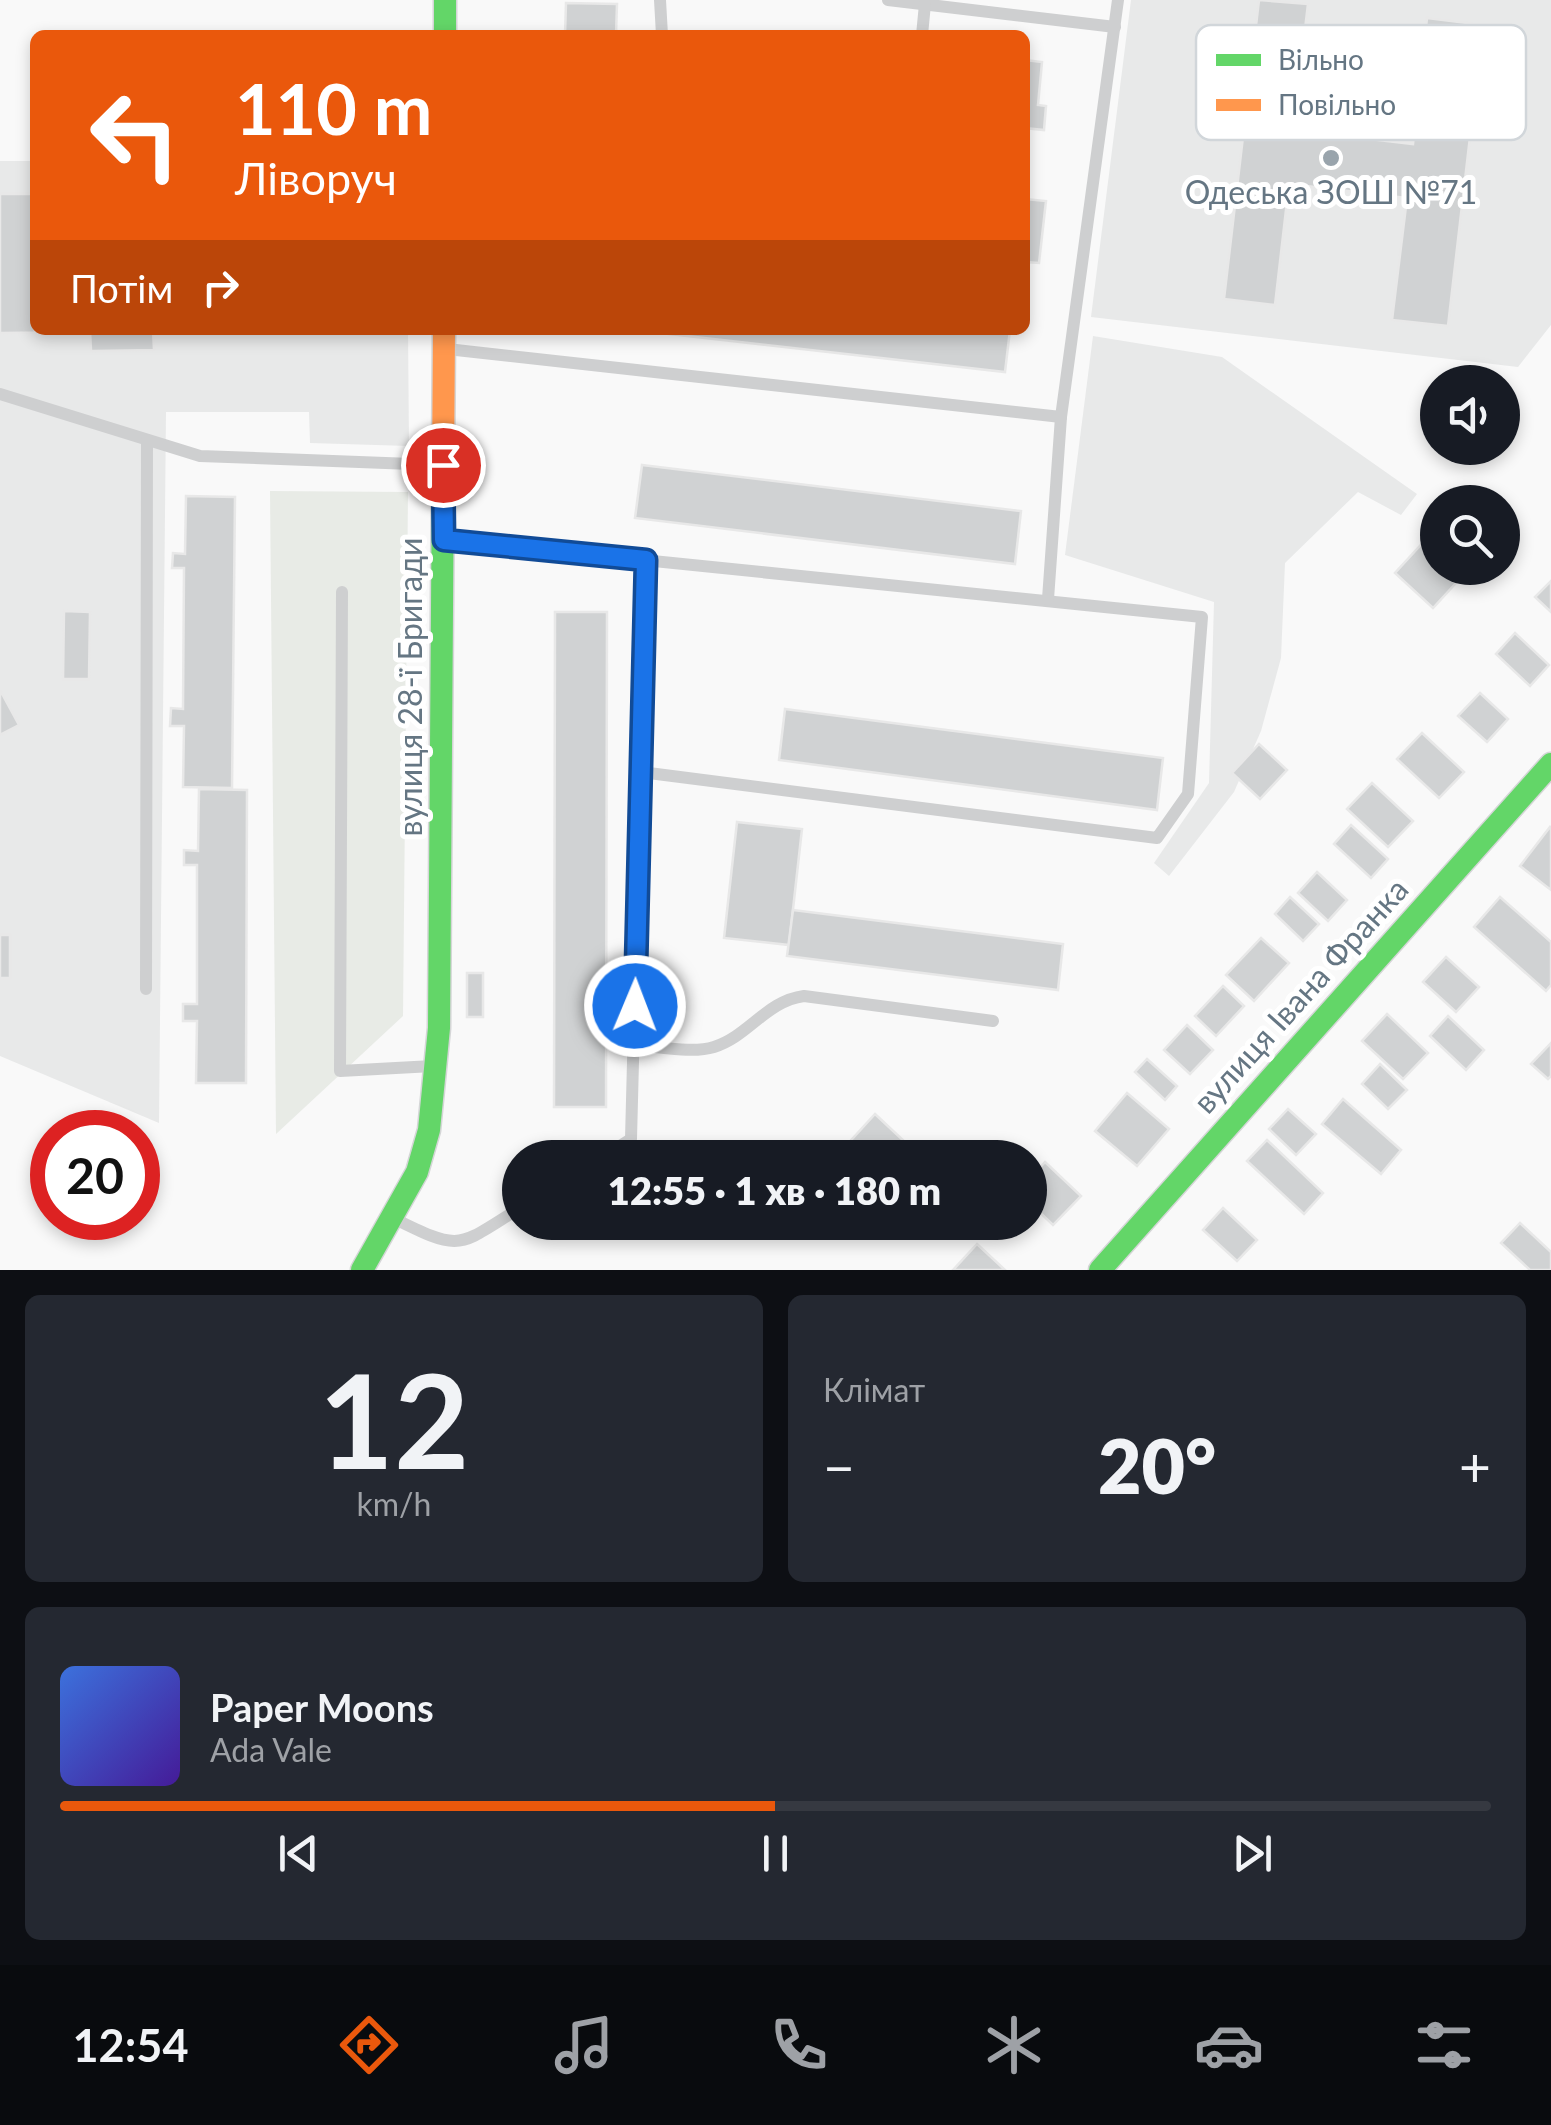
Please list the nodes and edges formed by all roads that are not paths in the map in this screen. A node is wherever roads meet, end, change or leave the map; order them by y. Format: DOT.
graph roads {
  1 [pos="445,0"];
  2 [pos="660,0"];
  3 [pos="888,0"];
  4 [pos="1118,0"];
  5 [pos="925,4"];
  6 [pos="1115,27"];
  7 [pos="445,30"];
  8 [pos="662,30"];
  9 [pos="922,30"];
  10 [pos="444,339"];
  11 [pos="0,394"];
  12 [pos="1061,417"];
  13 [pos="147,440"];
  14 [pos="443,465"];
  15 [pos="444,540"];
  16 [pos="646,560"];
  17 [pos="342,592"];
  18 [pos="1048,599"];
  19 [pos="1551,764"];
  20 [pos="641,772"];
  21 [pos="146,989"];
  22 [pos="994,1022"];
  23 [pos="634,1045"];
  24 [pos="436,1066"];
  25 [pos="629,1140"];
  26 [pos="393,1218"];
  27 [pos="502,1219"];
  28 [pos="362,1270"];
  29 [pos="1100,1270"];
  1 -- 7 [label="street"];
  2 -- 8 [label="lane"];
  3 -- 5 [label="lane"];
  4 -- 6 [label="lane"];
  5 -- 6 [label="lane"];
  5 -- 9 [label="lane"];
  6 -- 12 [label="lane"];
  10 -- 12 [label="lane"];
  10 -- 14 [label="street, вулиця 28-ї Бригади"];
  11 -- 13 [label="lane"];
  12 -- 18 [label="lane"];
  13 -- 14 [label="lane"];
  13 -- 21 [label="lane"];
  14 -- 15 [label="street, вулиця 28-ї Бригади"];
  15 -- 16 [label="lane"];
  15 -- 24 [label="street, вулиця 28-ї Бригади"];
  16 -- 18 [label="lane"];
  16 -- 20 [label="lane"];
  17 -- 24 [label="lane"];
  18 -- 20 [label="lane"];
  19 -- 29 [label="street, вулиця Івана Франка"];
  20 -- 23 [label="lane"];
  22 -- 23 [label="lane"];
  23 -- 25 [label="lane"];
  24 -- 26 [label="street, вулиця 28-ї Бригади"];
  26 -- 27 [label="lane"];
  26 -- 28 [label="street, вулиця 28-ї Бригади"];
}
